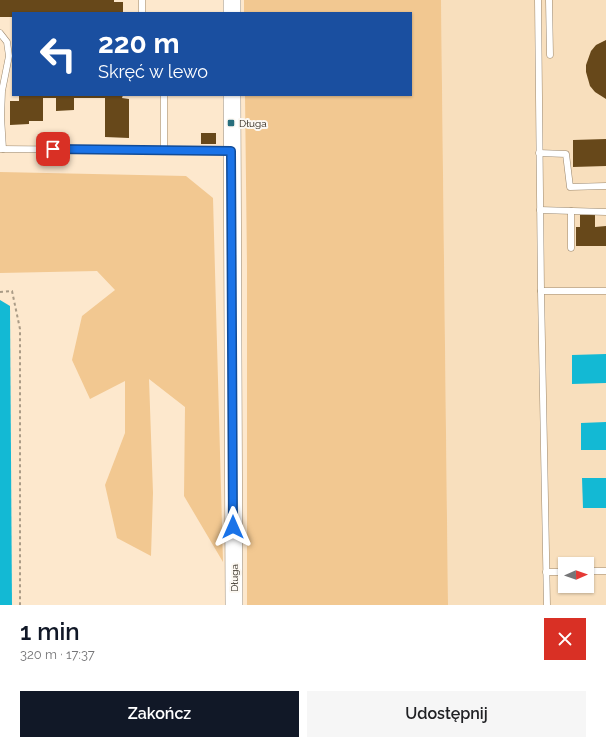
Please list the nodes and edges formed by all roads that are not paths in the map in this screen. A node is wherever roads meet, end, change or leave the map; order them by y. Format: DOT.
graph roads {
  1 [pos="142,0"];
  2 [pos="232,0"];
  3 [pos="538,0"];
  4 [pos="550,0"];
  5 [pos="142,12"];
  6 [pos="232,12"];
  7 [pos="0,33"];
  8 [pos="550,55"];
  9 [pos="164,96"];
  10 [pos="232,96"];
  11 [pos="2,149"];
  12 [pos="164,150"];
  13 [pos="231,151"];
  14 [pos="539,153"];
  15 [pos="606,186"];
  16 [pos="540,210"];
  17 [pos="572,211"];
  18 [pos="606,212"];
  19 [pos="571,248"];
  20 [pos="541,291"];
  21 [pos="606,291"];
  22 [pos="594,571"];
  23 [pos="606,571"];
  24 [pos="546,572"];
  25 [pos="558,572"];
  26 [pos="234,605"];
  27 [pos="547,605"];
  1 -- 5 [label="lane"];
  2 -- 6 [label="main road"];
  3 -- 14 [label="lane"];
  4 -- 8 [label="lane"];
  7 -- 11 [label="lane"];
  9 -- 12 [label="lane"];
  10 -- 13 [label="main road, Długa"];
  11 -- 12 [label="lane"];
  12 -- 13 [label="lane"];
  13 -- 26 [label="main road, Długa"];
  14 -- 15 [label="lane"];
  14 -- 16 [label="lane"];
  16 -- 17 [label="lane"];
  16 -- 20 [label="lane"];
  17 -- 18 [label="lane"];
  17 -- 19 [label="lane"];
  20 -- 21 [label="lane"];
  20 -- 24 [label="lane"];
  22 -- 23 [label="lane"];
  24 -- 25 [label="lane"];
  24 -- 27 [label="lane"];
}
